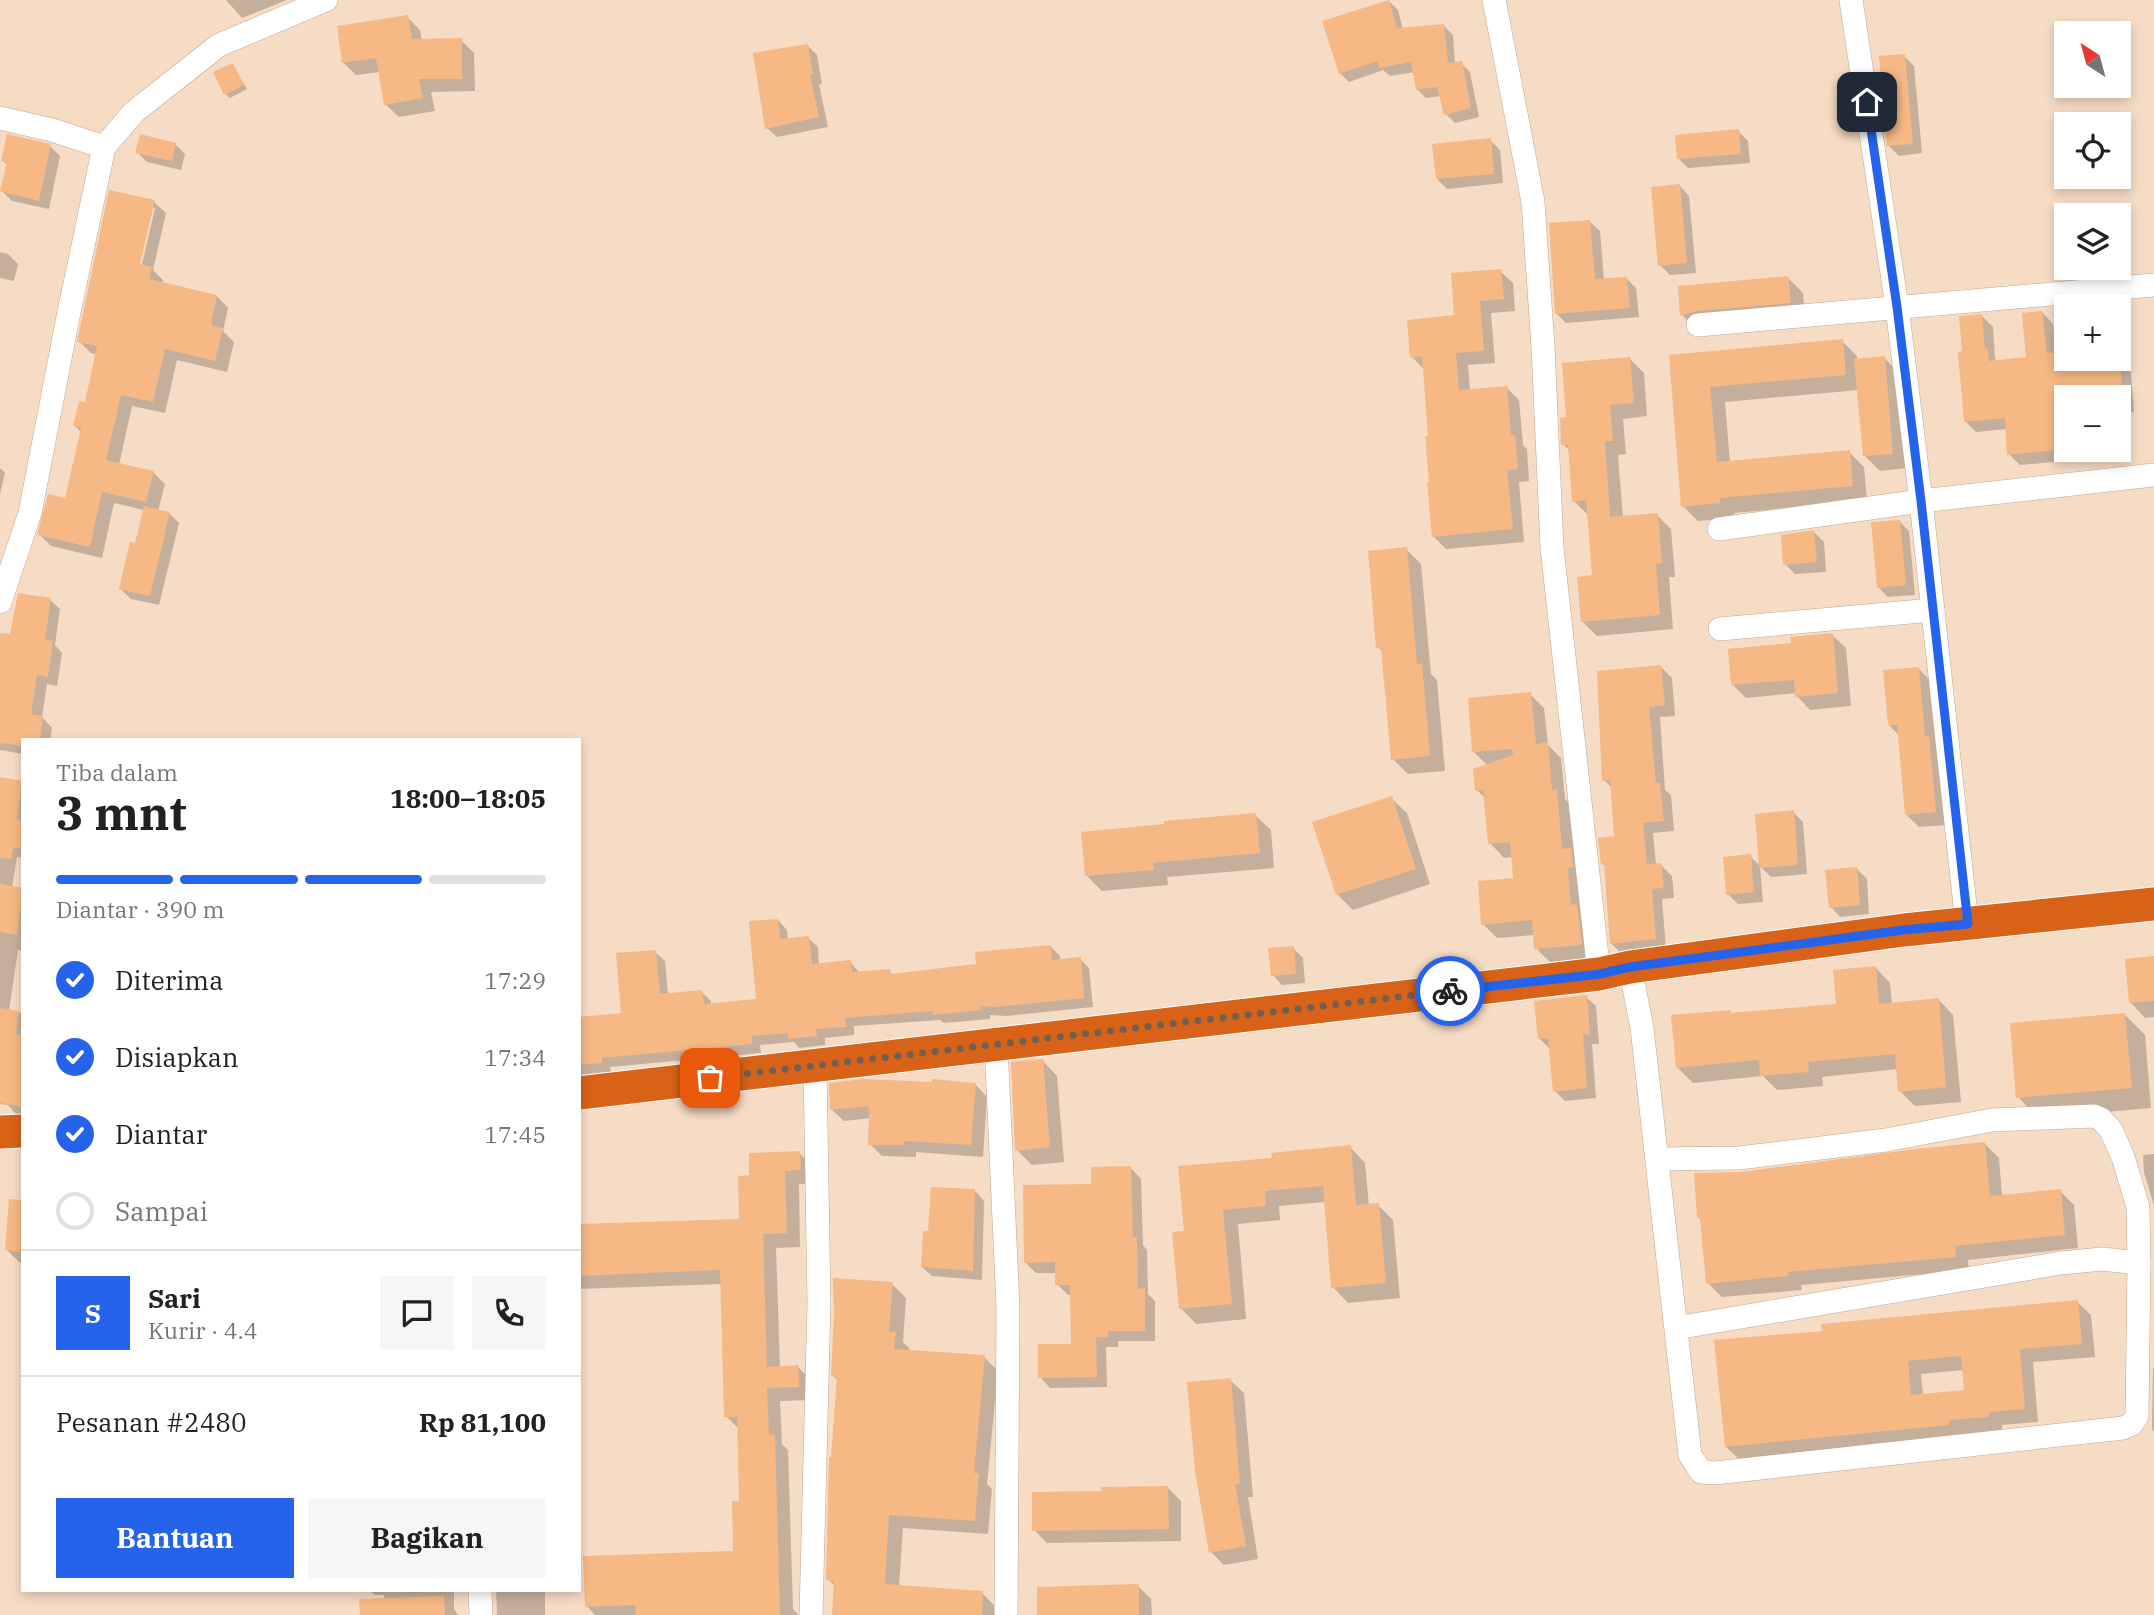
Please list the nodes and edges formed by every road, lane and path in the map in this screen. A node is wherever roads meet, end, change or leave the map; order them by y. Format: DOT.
graph roads {
  1 [pos="326,0"];
  2 [pos="1494,0"];
  3 [pos="1851,0"];
  4 [pos="0,118"];
  5 [pos="104,147"];
  6 [pos="2154,285"];
  7 [pos="1897,307"];
  8 [pos="1698,325"];
  9 [pos="2154,475"];
  10 [pos="1921,501"];
  11 [pos="1719,529"];
  12 [pos="0,602"];
  13 [pos="1933,610"];
  14 [pos="1720,629"];
  15 [pos="2154,904"];
  16 [pos="1968,924"];
  17 [pos="1615,970"];
  18 [pos="996,1044"];
  19 [pos="815,1066"];
  20 [pos="581,1093"];
  21 [pos="21,1131"];
  22 [pos="0,1132"];
  23 [pos="1658,1159"];
  24 [pos="2139,1263"];
  25 [pos="1676,1328"];
  26 [pos="481,1592"];
  27 [pos="481,1615"];
  28 [pos="811,1615"];
  29 [pos="1006,1615"];
  1 -- 5 [label="street"];
  2 -- 17 [label="street"];
  3 -- 7 [label="street"];
  4 -- 5 [label="street"];
  5 -- 12 [label="street"];
  6 -- 7 [label="street"];
  7 -- 8 [label="street"];
  7 -- 10 [label="street"];
  9 -- 10 [label="street"];
  10 -- 11 [label="street"];
  10 -- 13 [label="street"];
  13 -- 14 [label="street"];
  13 -- 16 [label="street"];
  15 -- 16 [label="highway"];
  16 -- 17 [label="highway"];
  17 -- 18 [label="highway"];
  17 -- 23 [label="street"];
  18 -- 19 [label="highway"];
  18 -- 29 [label="street"];
  19 -- 20 [label="highway"];
  19 -- 28 [label="street"];
  21 -- 22 [label="highway"];
  23 -- 24 [label="street"];
  23 -- 25 [label="street"];
  24 -- 25 [label="street"];
  24 -- 25 [label="street"];
  26 -- 27 [label="street"];
}
